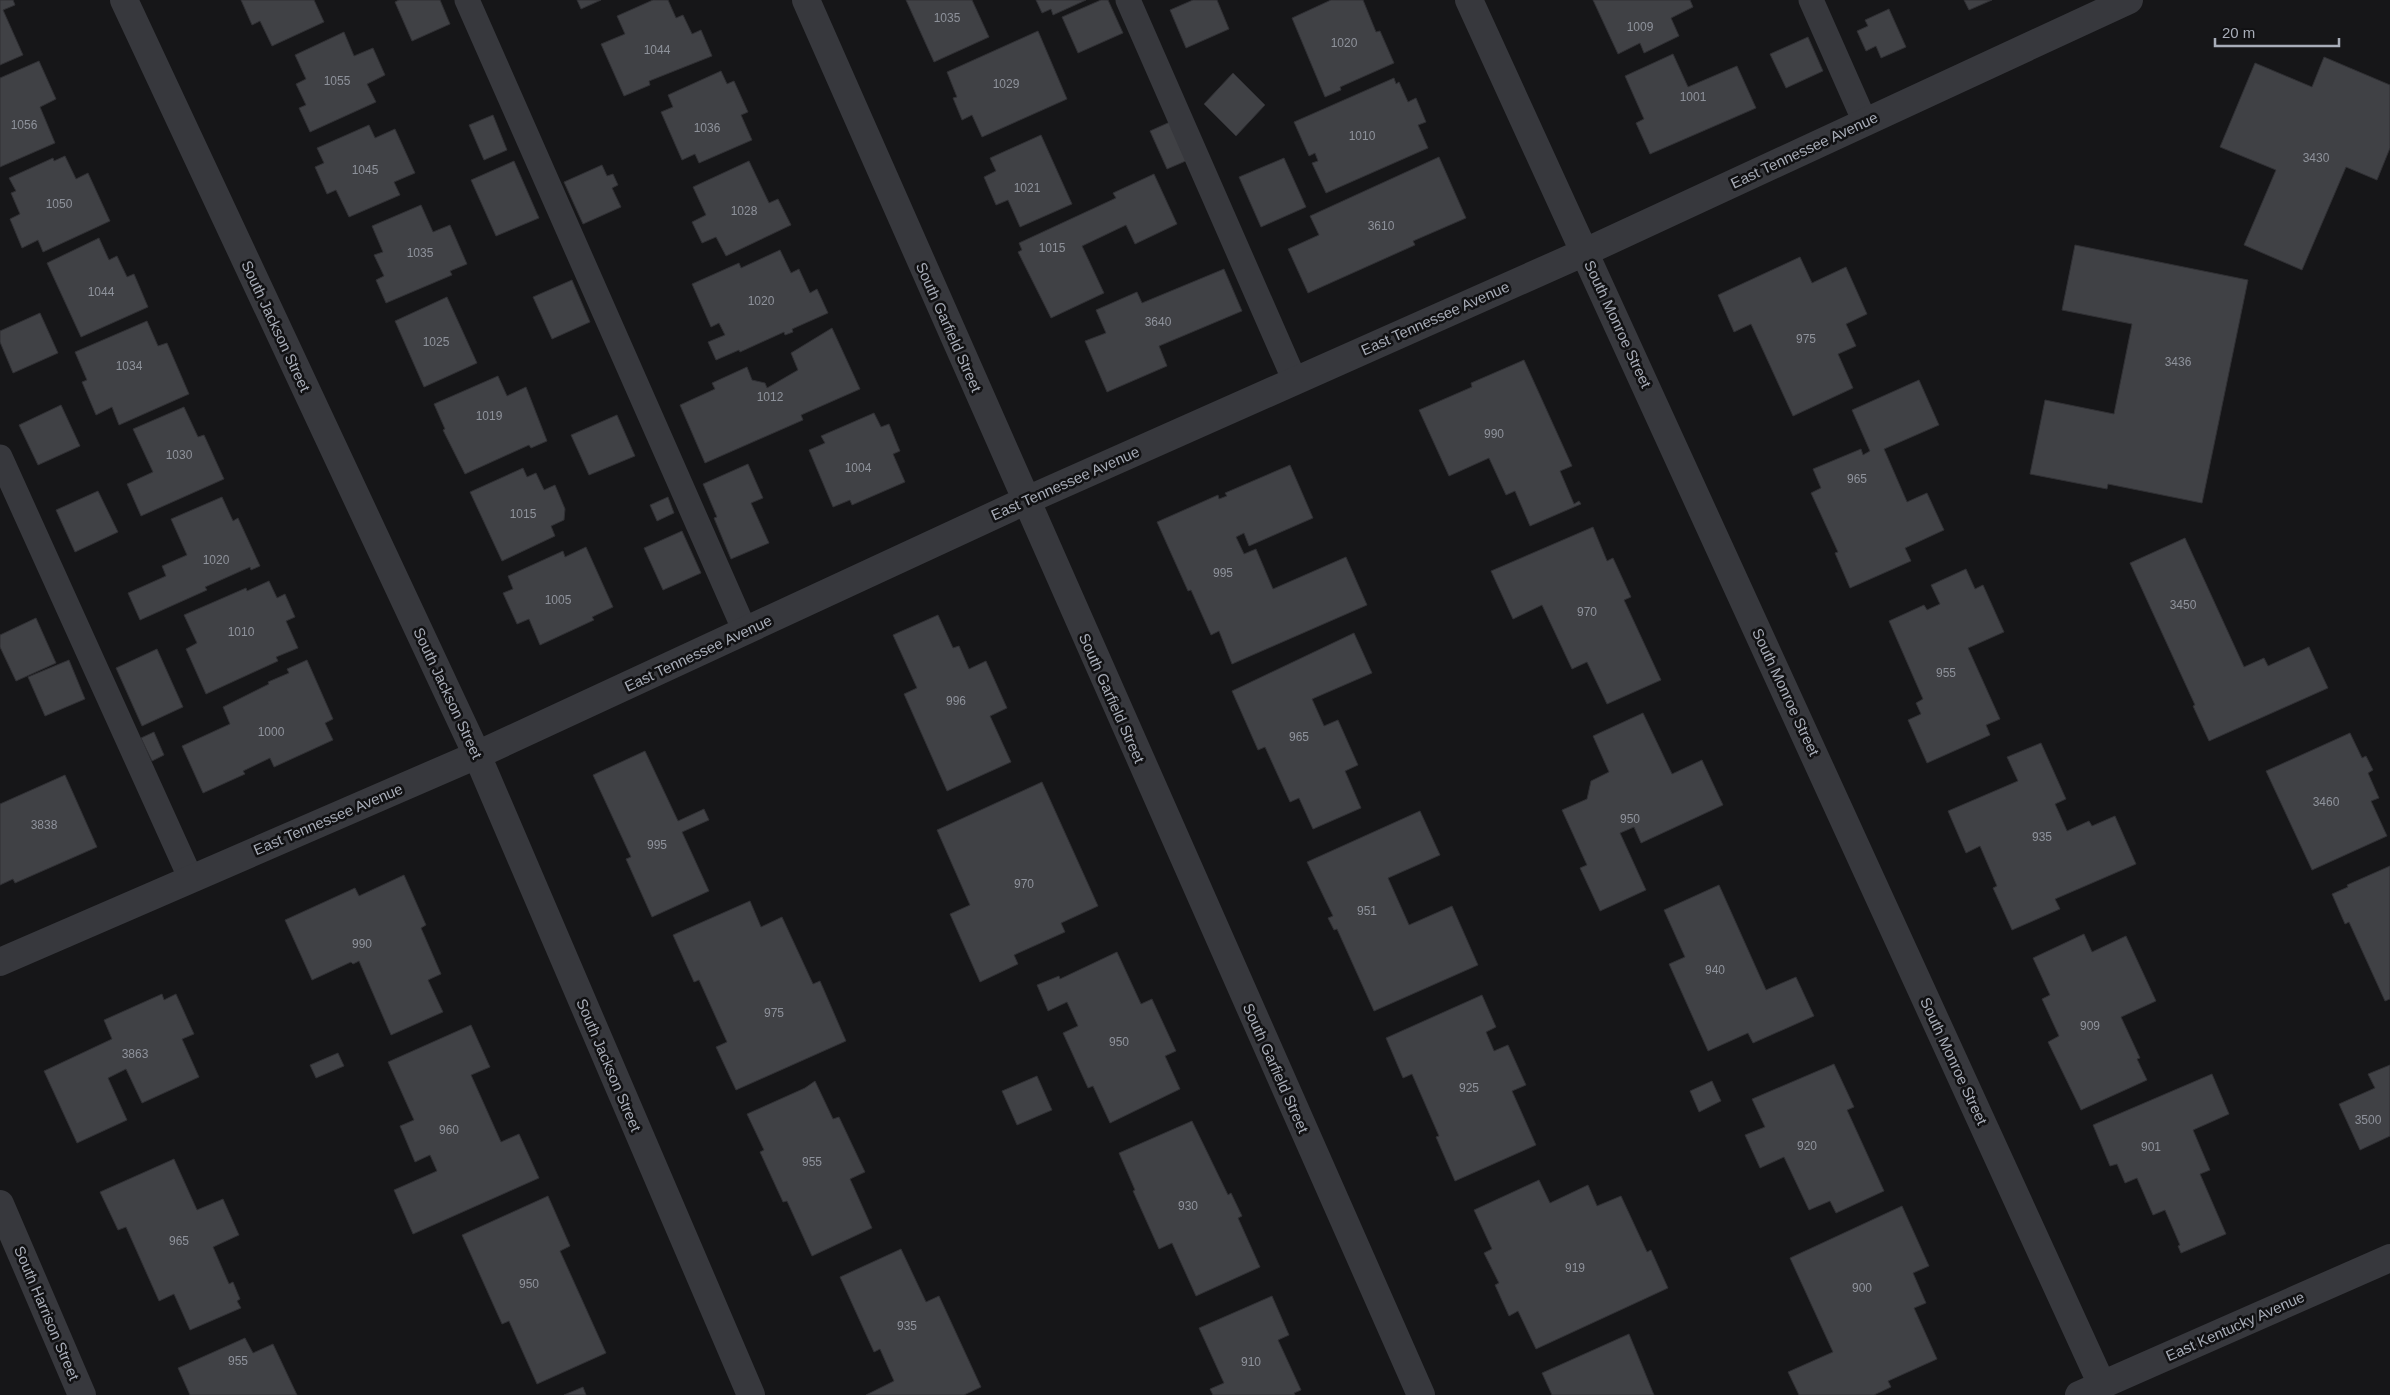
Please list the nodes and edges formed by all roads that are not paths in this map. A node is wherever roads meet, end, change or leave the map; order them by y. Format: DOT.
graph roads {
  1 [pos="124,0"];
  2 [pos="467,0"];
  3 [pos="806,0"];
  4 [pos="1128,0"];
  5 [pos="1469,0"];
  6 [pos="1811,0"];
  7 [pos="2129,0"];
  8 [pos="1865,122"];
  9 [pos="1585,252"];
  10 [pos="1295,381"];
  11 [pos="0,457"];
  12 [pos="1025,501"];
  13 [pos="745,631"];
  14 [pos="477,755"];
  15 [pos="191,879"];
  16 [pos="0,962"];
  17 [pos="0,1204"];
  18 [pos="2390,1258"];
  19 [pos="2090,1390"];
  20 [pos="82,1395"];
  21 [pos="751,1395"];
  22 [pos="1421,1395"];
  1 -- 14 [label="street, South Jackson Street"];
  2 -- 13 [label="lane"];
  3 -- 12 [label="street, South Garfield Street"];
  4 -- 10 [label="lane"];
  5 -- 9 [label="street, South Monroe Street"];
  6 -- 8 [label="lane"];
  7 -- 8 [label="street, East Tennessee Avenue"];
  8 -- 9 [label="street, East Tennessee Avenue"];
  9 -- 10 [label="street, East Tennessee Avenue"];
  9 -- 19 [label="street, South Monroe Street"];
  10 -- 12 [label="street, East Tennessee Avenue"];
  11 -- 15 [label="lane"];
  12 -- 13 [label="street, East Tennessee Avenue"];
  12 -- 22 [label="street, South Garfield Street"];
  13 -- 14 [label="street, East Tennessee Avenue"];
  14 -- 15 [label="street, East Tennessee Avenue"];
  14 -- 21 [label="street, South Jackson Street"];
  15 -- 16 [label="street, East Tennessee Avenue"];
  17 -- 20 [label="street, South Harrison Street"];
  18 -- 19 [label="street, East Kentucky Avenue"];
}
